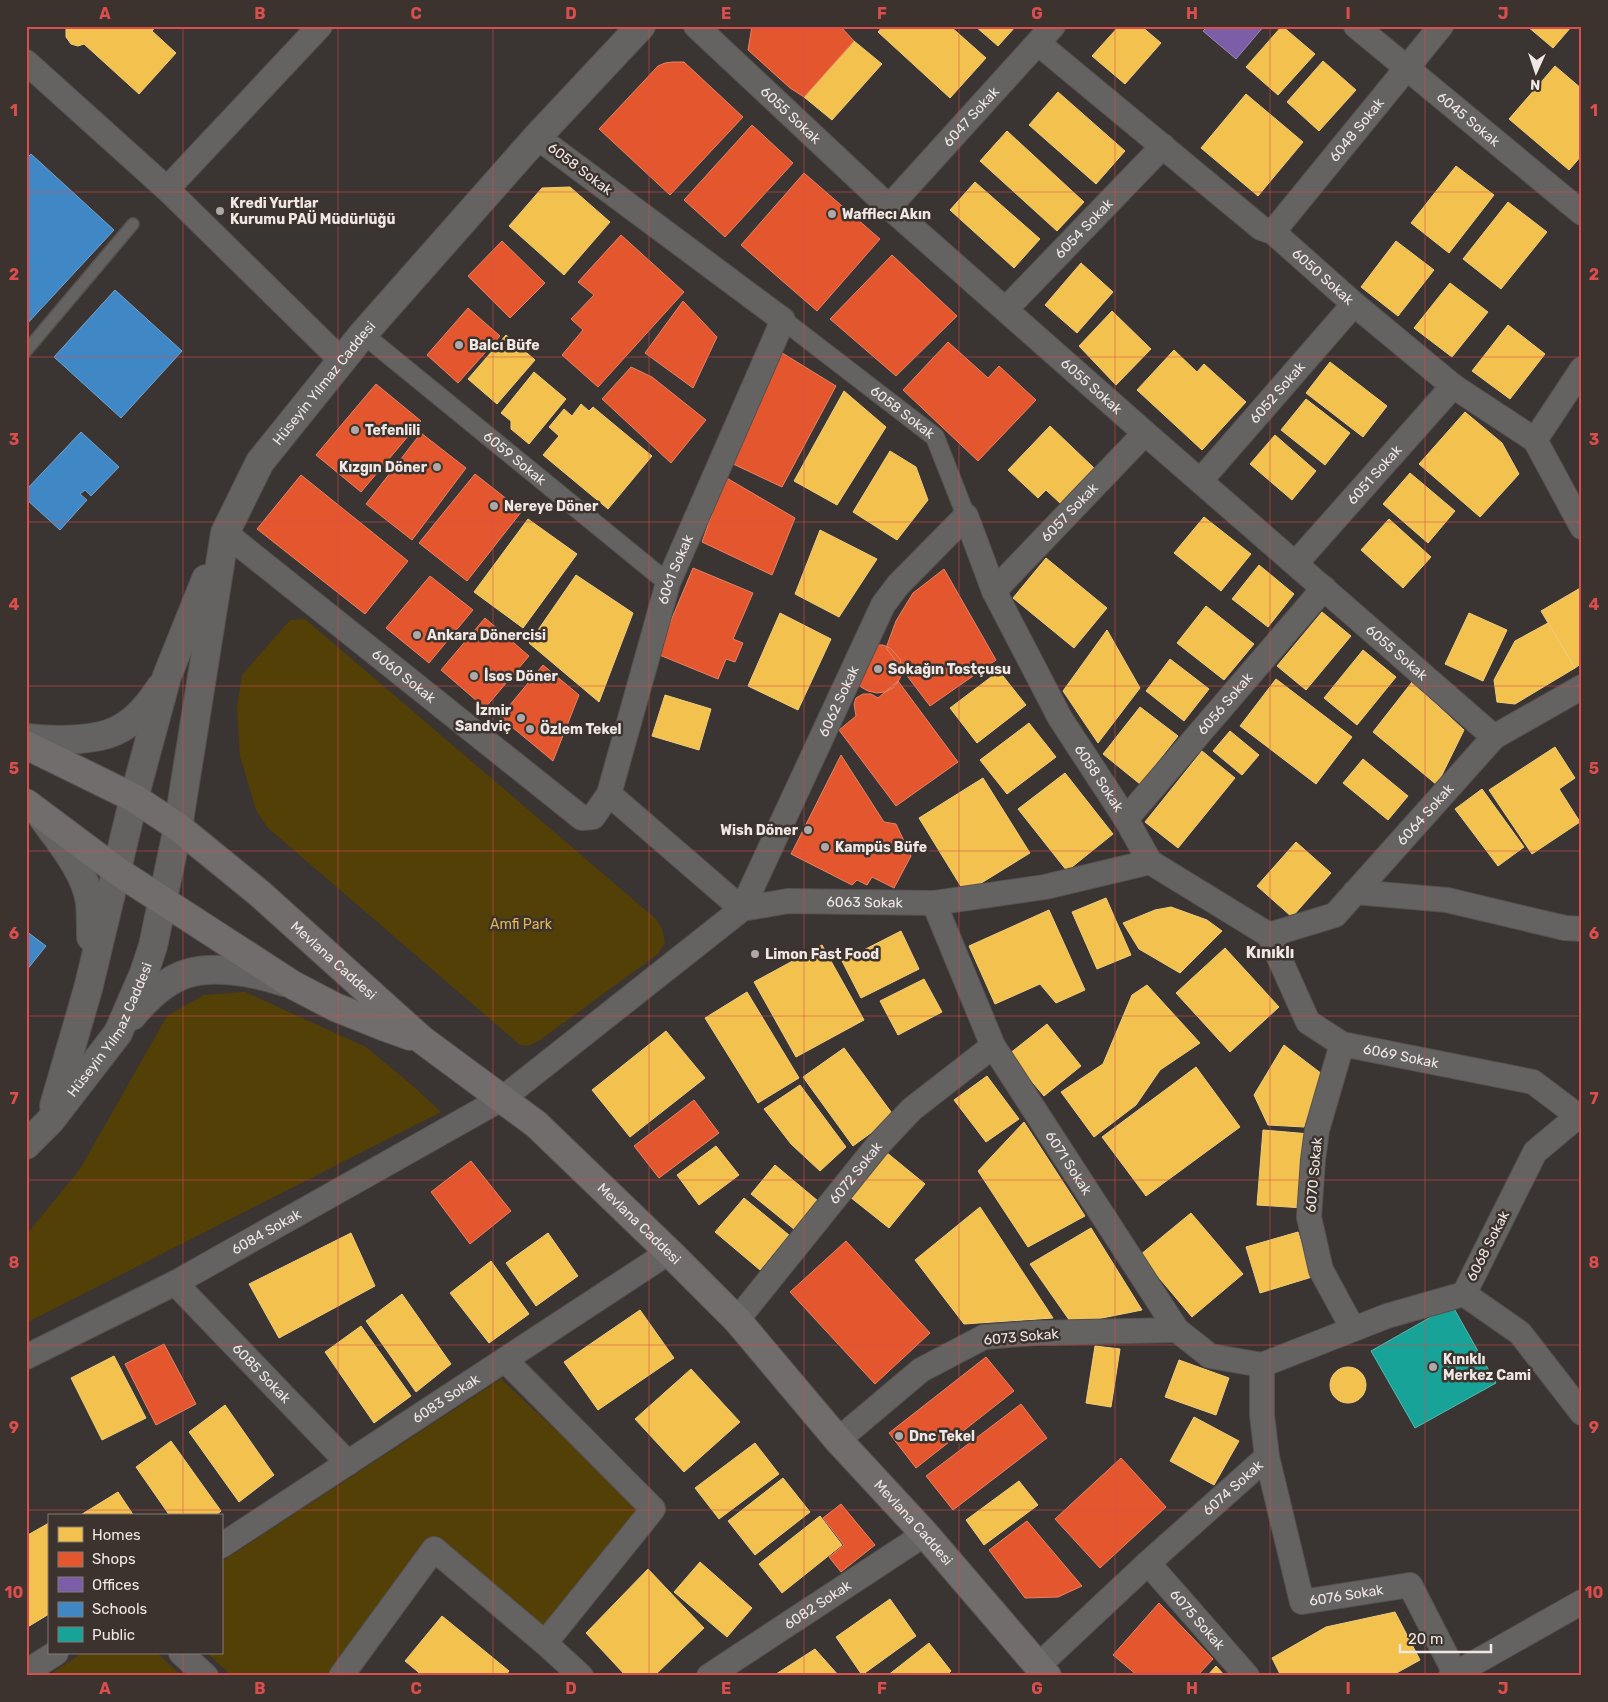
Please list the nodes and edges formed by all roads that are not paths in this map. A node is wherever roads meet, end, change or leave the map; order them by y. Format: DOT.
graph roads {
  1 [pos="320,26"];
  2 [pos="641,26"];
  3 [pos="696,26"];
  4 [pos="1356,26"];
  5 [pos="1441,26"];
  6 [pos="1046,35"];
  7 [pos="26,62"];
  8 [pos="1407,69"];
  9 [pos="537,137"];
  10 [pos="1163,146"];
  11 [pos="167,189"];
  12 [pos="1579,203"];
  13 [pos="889,207"];
  14 [pos="133,224"];
  15 [pos="1272,232"];
  16 [pos="1354,304"];
  17 [pos="1006,309"];
  18 [pos="783,320"];
  19 [pos="363,334"];
  20 [pos="26,350"];
  21 [pos="342,361"];
  22 [pos="1582,369"];
  23 [pos="1453,386"];
  24 [pos="1145,433"];
  25 [pos="1535,440"];
  26 [pos="1201,480"];
  27 [pos="966,516"];
  28 [pos="1582,527"];
  29 [pos="225,533"];
  30 [pos="1296,563"];
  31 [pos="668,583"];
  32 [pos="1324,588"];
  33 [pos="994,591"];
  34 [pos="167,676"];
  35 [pos="1582,687"];
  36 [pos="1494,737"];
  37 [pos="26,738"];
  38 [pos="26,745"];
  39 [pos="609,794"];
  40 [pos="134,798"];
  41 [pos="34,809"];
  42 [pos="582,818"];
  43 [pos="1126,819"];
  44 [pos="178,827"];
  45 [pos="1150,862"];
  46 [pos="117,871"];
  47 [pos="1356,892"];
  48 [pos="162,899"];
  49 [pos="934,903"];
  50 [pos="742,908"];
  51 [pos="1582,929"];
  52 [pos="1269,935"];
  53 [pos="293,985"];
  54 [pos="88,989"];
  55 [pos="118,1033"];
  56 [pos="421,1039"];
  57 [pos="1342,1044"];
  58 [pos="993,1046"];
  59 [pos="503,1098"];
  60 [pos="1580,1117"];
  61 [pos="50,1121"];
  62 [pos="26,1145"];
  63 [pos="669,1252"];
  64 [pos="175,1283"];
  65 [pos="1464,1294"];
  66 [pos="737,1320"];
  67 [pos="1353,1329"];
  68 [pos="1176,1330"];
  69 [pos="26,1357"];
  70 [pos="504,1360"];
  71 [pos="1262,1365"];
  72 [pos="1582,1413"];
  73 [pos="838,1440"];
  74 [pos="1267,1457"];
  75 [pos="348,1463"];
  76 [pos="925,1534"];
  77 [pos="222,1545"];
  78 [pos="1148,1563"];
  79 [pos="1582,1602"];
  80 [pos="545,1643"];
  81 [pos="54,1654"];
  82 [pos="182,1654"];
  83 [pos="1043,1671"];
  84 [pos="26,1672"];
  85 [pos="1453,1675"];
  86 [pos="206,1676"];
  87 [pos="341,1676"];
  88 [pos="581,1676"];
  89 [pos="709,1676"];
  90 [pos="1247,1676"];
  1 -- 11 [label="street"];
  2 -- 9 [label="street, Hüseyin Yılmaz Caddesi"];
  3 -- 13 [label="street, 6055 Sokak"];
  4 -- 8 [label="street, 6045 Sokak"];
  5 -- 8 [label="street, 6048 Sokak"];
  6 -- 10 [label="street, 6050 Sokak"];
  6 -- 13 [label="street, 6047 Sokak"];
  7 -- 11 [label="street"];
  8 -- 12 [label="street, 6045 Sokak"];
  8 -- 15 [label="street, 6048 Sokak"];
  9 -- 18 [label="street, 6058 Sokak"];
  9 -- 19 [label="street, Hüseyin Yılmaz Caddesi"];
  10 -- 15 [label="street, 6050 Sokak"];
  10 -- 17 [label="street, 6054 Sokak"];
  11 -- 21 [label="street"];
  13 -- 17 [label="street, 6055 Sokak"];
  14 -- 20 [label="lane"];
  15 -- 16 [label="street, 6050 Sokak"];
  16 -- 23 [label="street, 6050 Sokak"];
  16 -- 26 [label="street, 6052 Sokak"];
  17 -- 24 [label="street, 6055 Sokak"];
  18 -- 27 [label="street, 6058 Sokak"];
  18 -- 31 [label="street, 6061 Sokak"];
  19 -- 21 [label="street, Hüseyin Yılmaz Caddesi"];
  19 -- 31 [label="street, 6059 Sokak"];
  21 -- 29 [label="street, Hüseyin Yılmaz Caddesi"];
  22 -- 25 [label="street"];
  23 -- 25 [label="street, 6050 Sokak"];
  23 -- 30 [label="street, 6051 Sokak"];
  24 -- 26 [label="street, 6055 Sokak"];
  24 -- 33 [label="street, 6057 Sokak"];
  25 -- 28 [label="street, 6050 Sokak"];
  26 -- 30 [label="street, 6055 Sokak"];
  27 -- 33 [label="street, 6058 Sokak"];
  27 -- 50 [label="street, 6062 Sokak"];
  29 -- 34 [label="street"];
  29 -- 42 [label="street, 6060 Sokak"];
  29 -- 44 [label="street, Hüseyin Yılmaz Caddesi"];
  30 -- 32 [label="street, 6055 Sokak"];
  31 -- 39 [label="street, 6061 Sokak"];
  32 -- 36 [label="street, 6055 Sokak"];
  32 -- 43 [label="street, 6056 Sokak"];
  33 -- 43 [label="street, 6058 Sokak"];
  34 -- 37 [label="street"];
  34 -- 40 [label="street"];
  35 -- 36 [label="street, 6064 Sokak"];
  36 -- 47 [label="street, 6064 Sokak"];
  38 -- 40 [label="main road, Mevlana Caddesi"];
  39 -- 42 [label="street, 6061 Sokak"];
  39 -- 50 [label="street"];
  40 -- 44 [label="main road, Mevlana Caddesi"];
  40 -- 46 [label="street"];
  41 -- 46 [label="main road"];
  41 -- 54 [label="street"];
  43 -- 45 [label="street, 6058 Sokak"];
  44 -- 48 [label="street, Hüseyin Yılmaz Caddesi"];
  44 -- 56 [label="main road, Mevlana Caddesi"];
  45 -- 49 [label="street, 6063 Sokak"];
  45 -- 52 [label="street"];
  46 -- 48 [label="main road"];
  46 -- 54 [label="street"];
  47 -- 51 [label="street"];
  47 -- 52 [label="street, 6064 Sokak"];
  48 -- 53 [label="main road"];
  48 -- 55 [label="street, Hüseyin Yılmaz Caddesi"];
  49 -- 50 [label="street, 6063 Sokak"];
  49 -- 58 [label="street, 6071 Sokak"];
  50 -- 59 [label="street, 6063 Sokak"];
  52 -- 57 [label="street, 6069 Sokak"];
  53 -- 55 [label="street"];
  53 -- 56 [label="main road"];
  54 -- 61 [label="street"];
  55 -- 61 [label="street, Hüseyin Yılmaz Caddesi"];
  56 -- 59 [label="main road, Mevlana Caddesi"];
  57 -- 60 [label="street, 6069 Sokak"];
  57 -- 67 [label="street, 6070 Sokak"];
  58 -- 66 [label="street, 6072 Sokak"];
  58 -- 68 [label="street, 6071 Sokak"];
  59 -- 63 [label="main road, Mevlana Caddesi"];
  59 -- 64 [label="street, 6084 Sokak"];
  60 -- 65 [label="street, 6068 Sokak"];
  61 -- 62 [label="street, Hüseyin Yılmaz Caddesi"];
  63 -- 66 [label="main road, Mevlana Caddesi"];
  63 -- 70 [label="street, 6083 Sokak"];
  64 -- 69 [label="street, 6084 Sokak"];
  64 -- 75 [label="street, 6085 Sokak"];
  65 -- 67 [label="street"];
  65 -- 72 [label="street, 6068 Sokak"];
  66 -- 73 [label="main road, Mevlana Caddesi"];
  67 -- 71 [label="street"];
  68 -- 71 [label="street, 6071 Sokak"];
  68 -- 73 [label="street, 6073 Sokak"];
  70 -- 75 [label="street, 6083 Sokak"];
  70 -- 80 [label="street"];
  71 -- 74 [label="street, 6074 Sokak"];
  73 -- 76 [label="main road, Mevlana Caddesi"];
  74 -- 78 [label="street, 6074 Sokak"];
  74 -- 85 [label="street, 6076 Sokak"];
  75 -- 77 [label="street, 6083 Sokak"];
  76 -- 83 [label="main road, Mevlana Caddesi"];
  76 -- 89 [label="street, 6082 Sokak"];
  78 -- 83 [label="street, 6074 Sokak"];
  78 -- 90 [label="street, 6075 Sokak"];
  79 -- 85 [label="street"];
  80 -- 87 [label="street"];
  80 -- 88 [label="street"];
  81 -- 84 [label="street"];
  82 -- 86 [label="street"];
}
